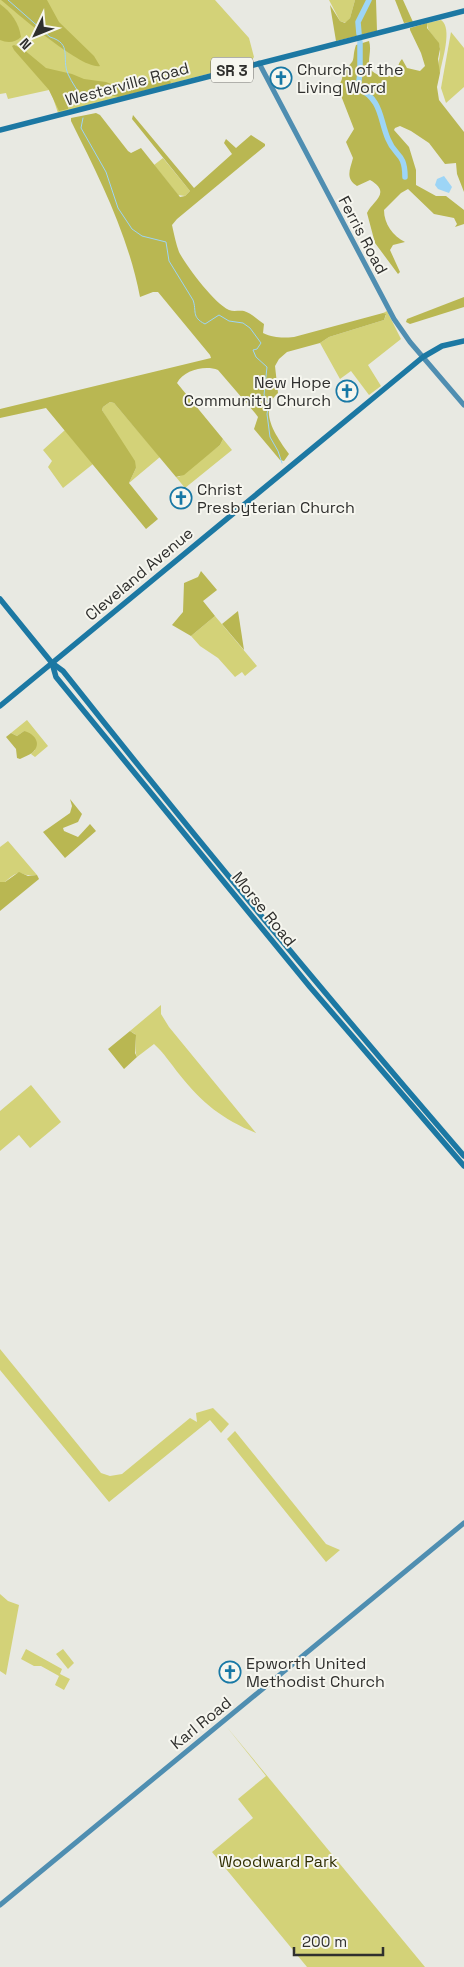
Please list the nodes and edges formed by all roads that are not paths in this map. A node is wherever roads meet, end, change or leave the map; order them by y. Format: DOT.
graph roads {
  1 [pos="464,11"];
  2 [pos="259,63"];
  3 [pos="0,130"];
  4 [pos="464,341"];
  5 [pos="423,358"];
  6 [pos="464,405"];
  7 [pos="0,600"];
  8 [pos="52,663"];
  9 [pos="0,706"];
  10 [pos="102,733"];
  11 [pos="131,757"];
  12 [pos="125,761"];
  13 [pos="149,779"];
  14 [pos="325,1004"];
  15 [pos="352,1026"];
  16 [pos="464,1156"];
  17 [pos="464,1166"];
  18 [pos="464,1523"];
  19 [pos="0,1905"];
  1 -- 2 [label="main road, Westerville Road / SR 3"];
  2 -- 3 [label="main road, Westerville Road / SR 3"];
  2 -- 5 [label="main road, Ferris Road"];
  4 -- 5 [label="main road, Cleveland Avenue"];
  5 -- 6 [label="main road, Ferris Road"];
  5 -- 8 [label="main road, Cleveland Avenue"];
  7 -- 8 [label="main road, Morse Road"];
  8 -- 9 [label="main road, Cleveland Avenue"];
  8 -- 10 [label="main road, Morse Road"];
  8 -- 11 [label="main road, Morse Road"];
  10 -- 11 [label="main road"];
  10 -- 12 [label="main road, Morse Road"];
  11 -- 13 [label="main road, Morse Road"];
  12 -- 13 [label="main road"];
  12 -- 14 [label="main road, Morse Road"];
  13 -- 15 [label="main road, Morse Road"];
  14 -- 15 [label="main road"];
  14 -- 17 [label="main road, Morse Road"];
  15 -- 16 [label="main road, Morse Road"];
  18 -- 19 [label="main road, Karl Road"];
}
